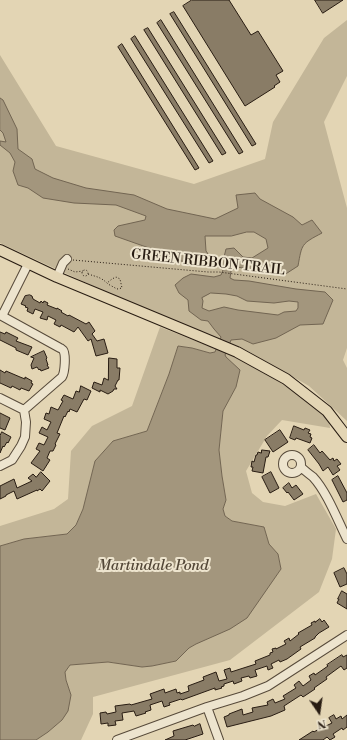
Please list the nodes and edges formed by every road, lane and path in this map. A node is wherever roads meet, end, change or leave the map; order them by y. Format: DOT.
graph roads {
  1 [pos="0,250"];
  2 [pos="64,263"];
  3 [pos="28,264"];
  4 [pos="83,271"];
  5 [pos="88,274"];
  6 [pos="57,277"];
  7 [pos="107,283"];
  8 [pos="347,289"];
  9 [pos="1,315"];
  10 [pos="0,398"];
  11 [pos="24,410"];
  12 [pos="347,437"];
  13 [pos="0,466"];
  14 [pos="301,467"];
  15 [pos="347,539"];
  16 [pos="347,635"];
  17 [pos="207,707"];
  18 [pos="117,740"];
  19 [pos="219,740"];
  1 -- 3 [label="main road"];
  2 -- 4 [label="path"];
  2 -- 6 [label="street"];
  2 -- 8 [label="path, GREEN RIBBON TRAIL"];
  3 -- 6 [label="main road"];
  3 -- 9 [label="street"];
  4 -- 5 [label="path"];
  4 -- 5 [label="path"];
  5 -- 7 [label="path"];
  6 -- 12 [label="main road"];
  7 -- 7 [label="path"];
  9 -- 11 [label="street"];
  10 -- 11 [label="street"];
  11 -- 13 [label="street"];
  14 -- 15 [label="street"];
  16 -- 17 [label="street"];
  17 -- 18 [label="street"];
  17 -- 19 [label="street"];
}
